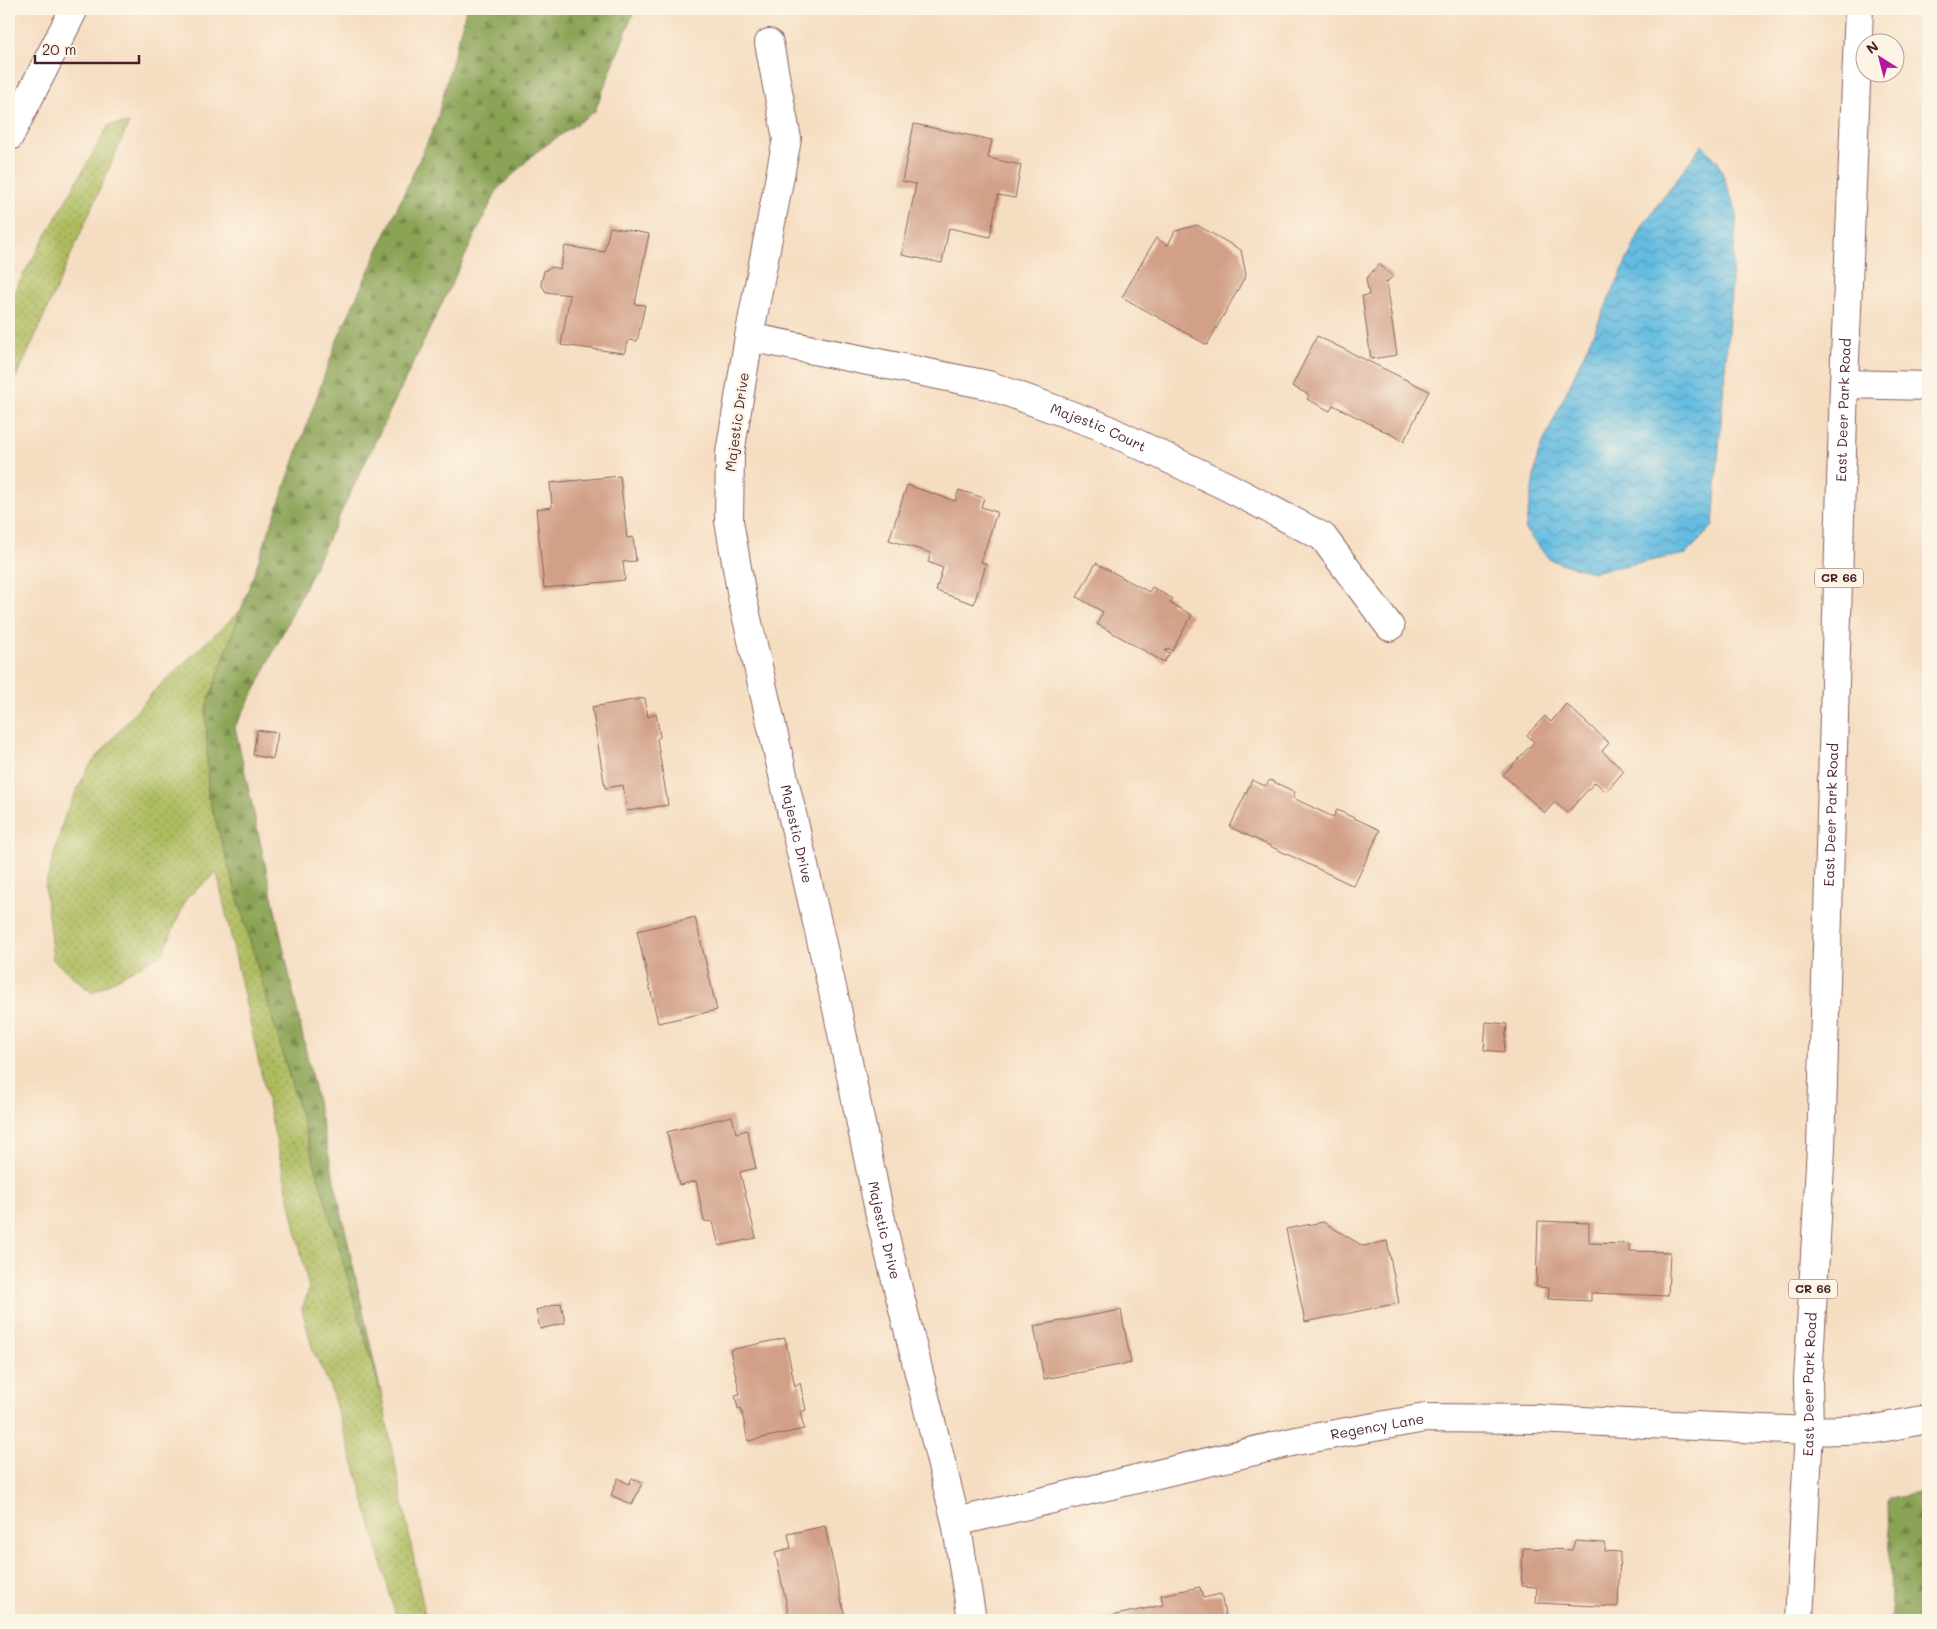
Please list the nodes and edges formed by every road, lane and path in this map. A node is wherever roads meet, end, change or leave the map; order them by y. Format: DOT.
graph roads {
  1 [pos="74,9"];
  2 [pos="1858,9"];
  3 [pos="769,43"];
  4 [pos="9,137"];
  5 [pos="749,337"];
  6 [pos="1844,384"];
  7 [pos="1928,386"];
  8 [pos="1390,627"];
  9 [pos="1928,1419"];
  10 [pos="1809,1431"];
  11 [pos="956,1522"];
  12 [pos="972,1620"];
  13 [pos="1799,1620"];
  1 -- 4 [label="street"];
  2 -- 6 [label="street, East Deer Park Road / CR 66"];
  3 -- 5 [label="street, Majestic Drive"];
  5 -- 8 [label="street, Majestic Court"];
  5 -- 11 [label="street, Majestic Drive"];
  6 -- 7 [label="street"];
  6 -- 10 [label="street, East Deer Park Road / CR 66"];
  9 -- 10 [label="street, Regency Lane"];
  10 -- 11 [label="street, Regency Lane"];
  10 -- 13 [label="street, East Deer Park Road / CR 66"];
  11 -- 12 [label="street, Majestic Drive"];
}
